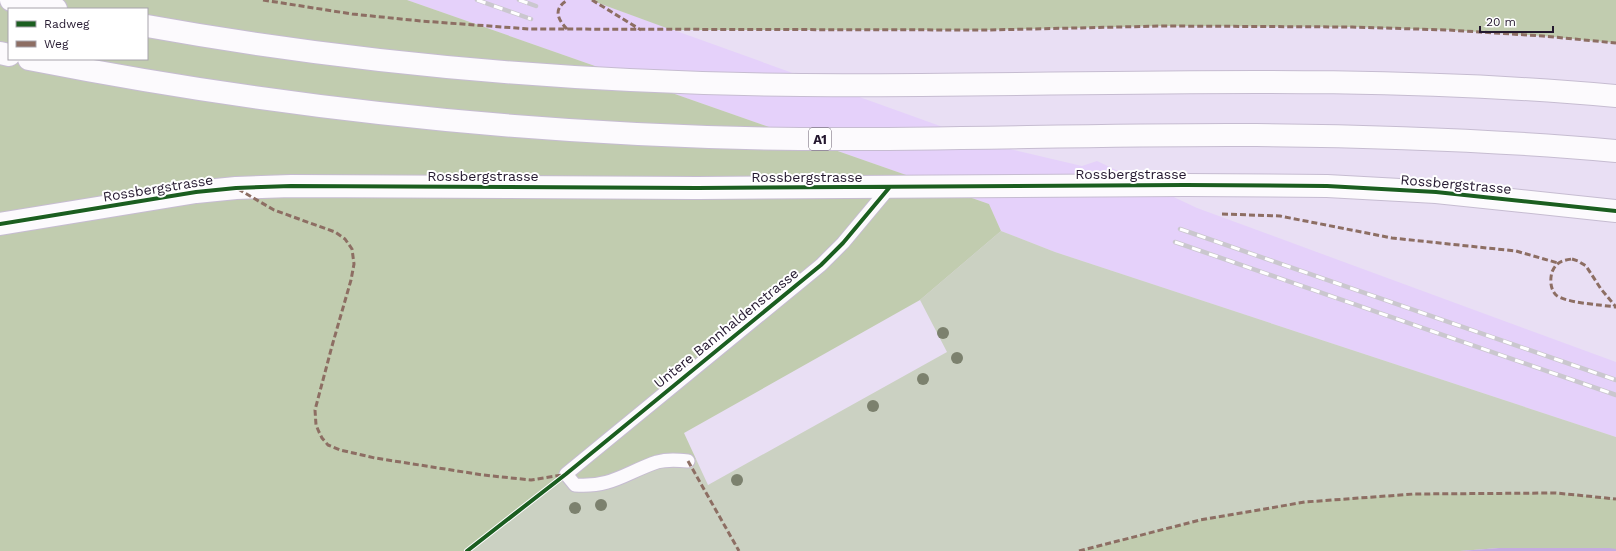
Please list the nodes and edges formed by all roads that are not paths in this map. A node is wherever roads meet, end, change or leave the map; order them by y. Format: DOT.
graph roads {
  1 [pos="11,0"];
  2 [pos="51,8"];
  3 [pos="148,26"];
  4 [pos="34,60"];
  5 [pos="1616,96"];
  6 [pos="1616,151"];
  7 [pos="889,188"];
  8 [pos="1616,211"];
  9 [pos="0,224"];
  10 [pos="688,461"];
  1 -- 2 [label="main road"];
  3 -- 5 [label="main road"];
  4 -- 6 [label="main road, A1"];
  7 -- 8 [label="main road, Rossbergstrasse"];
  7 -- 9 [label="main road, Rossbergstrasse"];
  7 -- 10 [label="lane, Untere Bannhaldenstrasse"];
}
